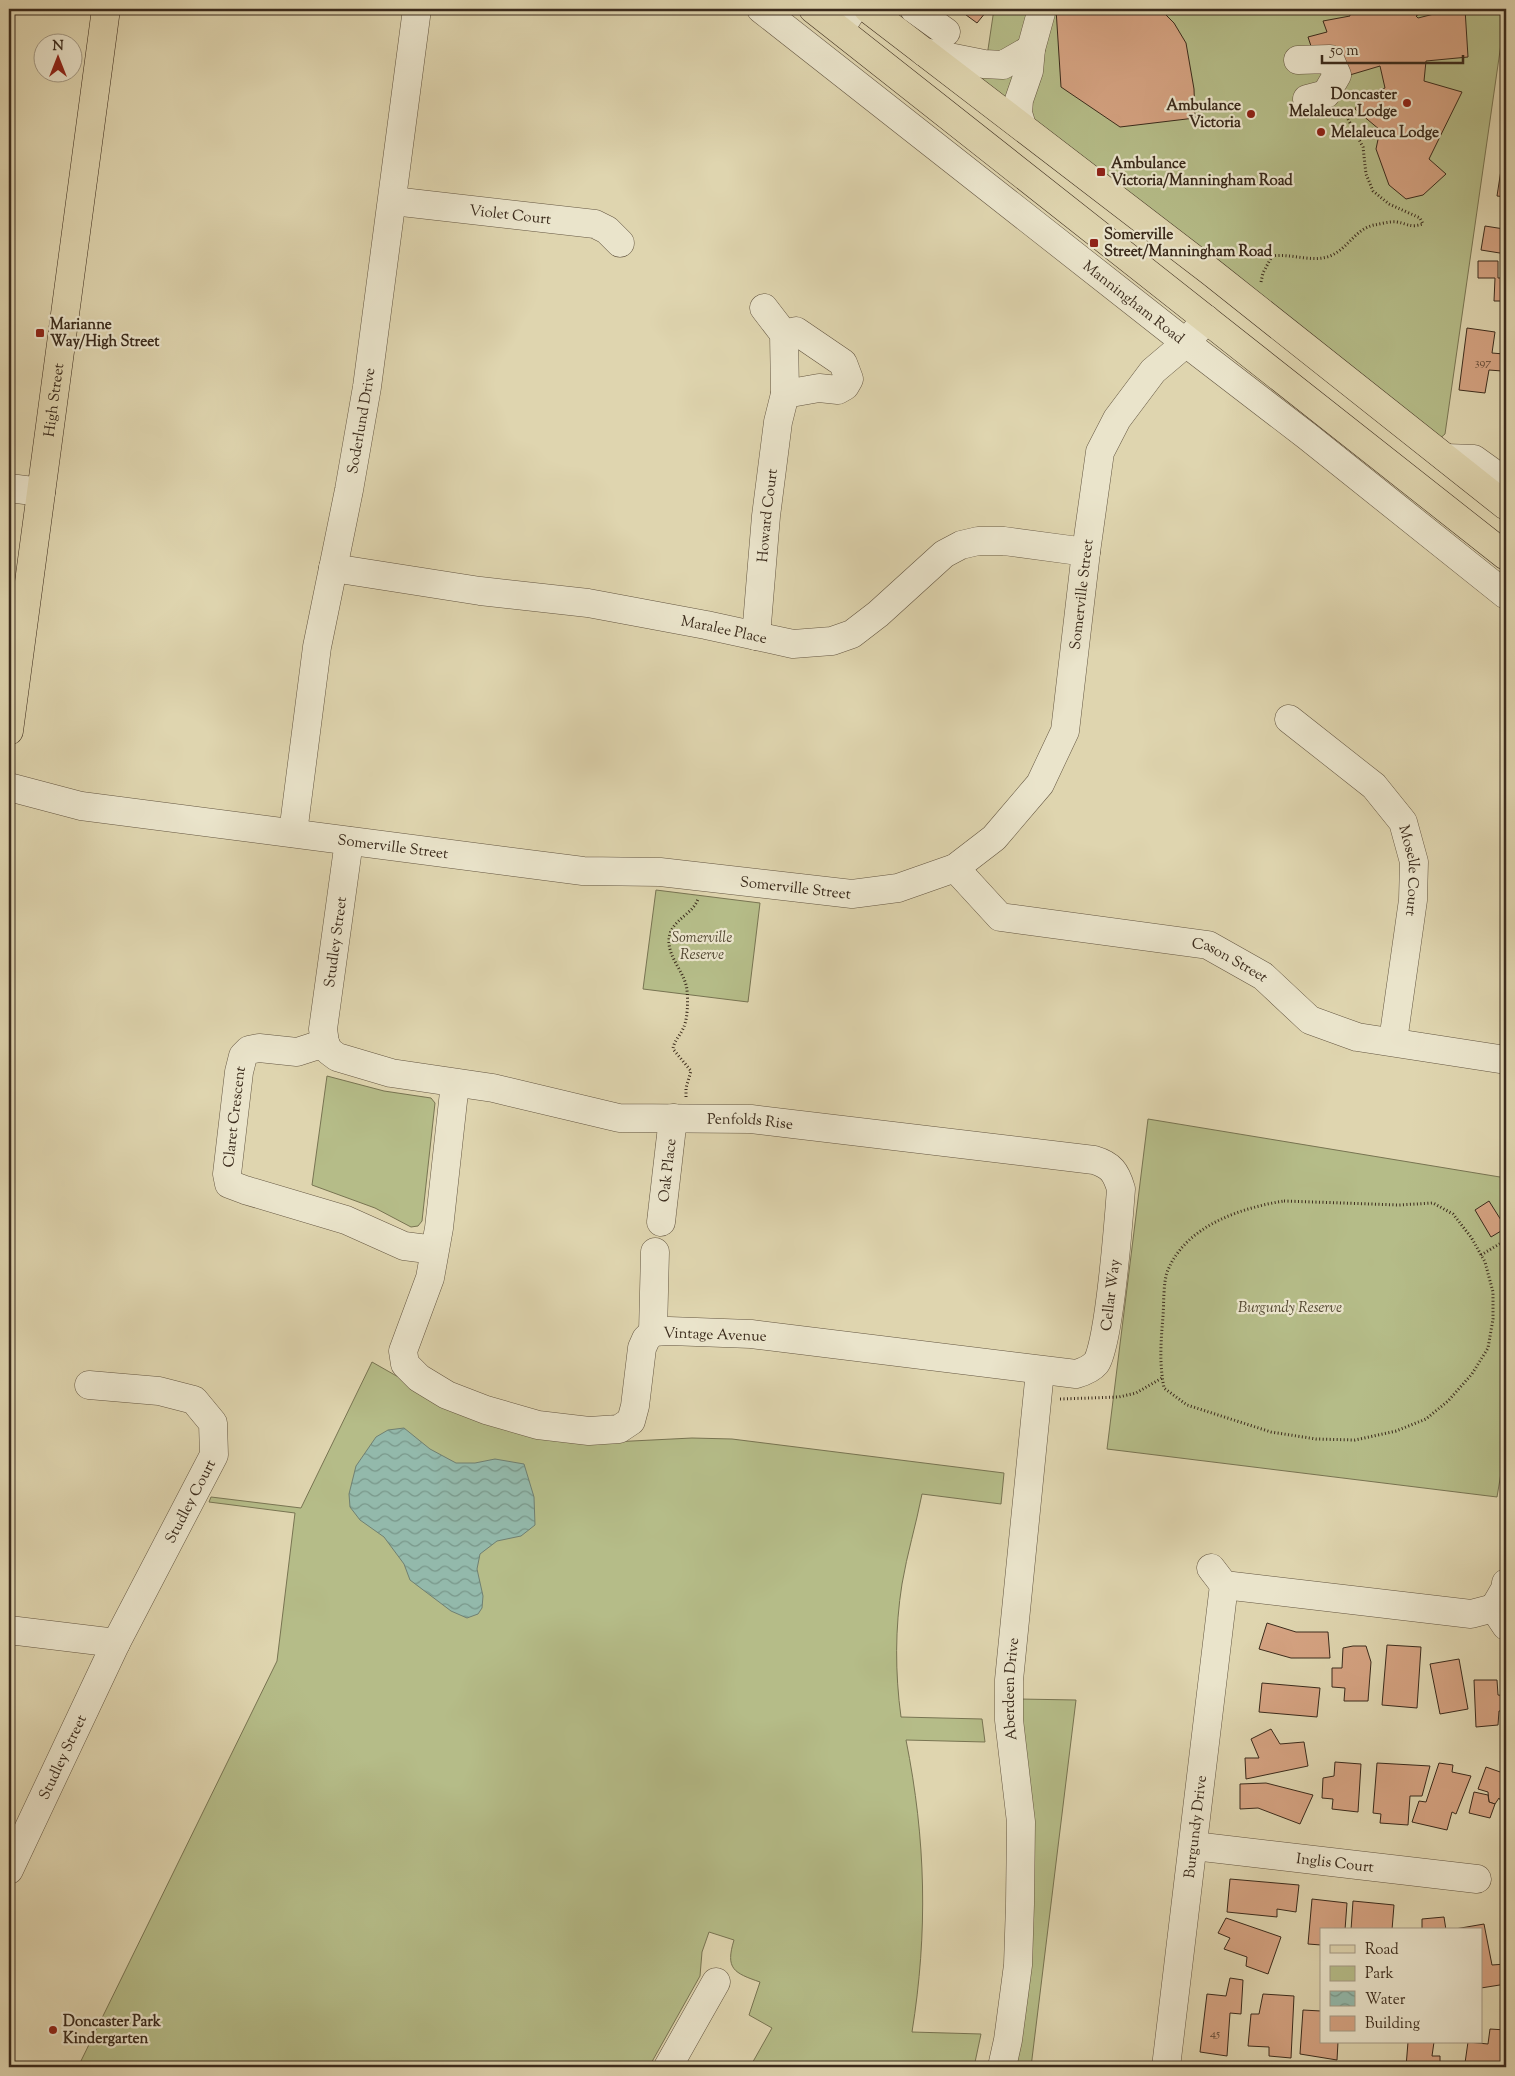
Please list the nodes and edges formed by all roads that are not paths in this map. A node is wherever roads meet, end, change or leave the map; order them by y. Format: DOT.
graph roads {
  1 [pos="106,9"];
  2 [pos="417,9"];
  3 [pos="761,9"];
  4 [pos="813,9"];
  5 [pos="868,9"];
  6 [pos="914,9"];
  7 [pos="1042,9"];
  8 [pos="847,19"];
  9 [pos="946,32"];
  10 [pos="1031,48"];
  11 [pos="924,52"];
  12 [pos="1298,60"];
  13 [pos="1316,97"];
  14 [pos="1022,126"];
  15 [pos="393,201"];
  16 [pos="620,243"];
  17 [pos="1221,280"];
  18 [pos="764,308"];
  19 [pos="1196,311"];
  20 [pos="784,334"];
  21 [pos="1177,336"];
  22 [pos="785,394"];
  23 [pos="1446,458"];
  24 [pos="1506,482"];
  25 [pos="9,488"];
  26 [pos="41,492"];
  27 [pos="1506,506"];
  28 [pos="1086,552"];
  29 [pos="1506,556"];
  30 [pos="333,568"];
  31 [pos="1506,595"];
  32 [pos="756,636"];
  33 [pos="1289,719"];
  34 [pos="9,731"];
  35 [pos="9,787"];
  36 [pos="9,806"];
  37 [pos="81,806"];
  38 [pos="293,833"];
  39 [pos="348,841"];
  40 [pos="955,868"];
  41 [pos="1393,1041"];
  42 [pos="325,1042"];
  43 [pos="1506,1060"];
  44 [pos="456,1083"];
  45 [pos="678,1118"];
  46 [pos="1112,1168"];
  47 [pos="661,1222"];
  48 [pos="434,1250"];
  49 [pos="655,1252"];
  50 [pos="653,1332"];
  51 [pos="1040,1371"];
  52 [pos="89,1385"];
  53 [pos="1506,1584"];
  54 [pos="1500,1617"];
  55 [pos="9,1630"];
  56 [pos="116,1643"];
  57 [pos="1194,1846"];
  58 [pos="9,1870"];
  59 [pos="1478,1878"];
  60 [pos="716,1982"];
  61 [pos="668,2067"];
  62 [pos="1002,2067"];
  63 [pos="1166,2067"];
  1 -- 26 [label="main road, High Street"];
  2 -- 15 [label="street, Soderlund Drive"];
  3 -- 21 [label="street, Manningham Road"];
  4 -- 8 [label="main road, Manningham Road"];
  5 -- 11 [label="main road"];
  6 -- 9 [label="street"];
  7 -- 10 [label="street"];
  8 -- 19 [label="main road, Manningham Road"];
  10 -- 11 [label="street"];
  10 -- 14 [label="street"];
  11 -- 14 [label="main road"];
  12 -- 13 [label="street"];
  14 -- 17 [label="main road"];
  15 -- 16 [label="street, Violet Court"];
  15 -- 30 [label="street, Soderlund Drive"];
  17 -- 19 [label="main road"];
  17 -- 23 [label="main road"];
  18 -- 20 [label="street"];
  19 -- 21 [label="street, Somerville Street"];
  19 -- 29 [label="main road, Manningham Road"];
  20 -- 22 [label="street, Howard Court"];
  20 -- 22 [label="street"];
  21 -- 28 [label="street, Somerville Street"];
  21 -- 31 [label="street, Manningham Road"];
  22 -- 32 [label="street, Howard Court"];
  23 -- 24 [label="street"];
  23 -- 27 [label="main road"];
  25 -- 26 [label="street"];
  26 -- 34 [label="main road, High Street"];
  28 -- 32 [label="street, Maralee Place"];
  28 -- 40 [label="street, Somerville Street"];
  30 -- 32 [label="street, Maralee Place"];
  30 -- 38 [label="street, Soderlund Drive"];
  33 -- 41 [label="street, Moselle Court"];
  35 -- 37 [label="street, Somerville Street"];
  36 -- 37 [label="street, Somerville Street"];
  37 -- 38 [label="street, Somerville Street"];
  38 -- 39 [label="street, Somerville Street"];
  39 -- 40 [label="street, Somerville Street"];
  39 -- 42 [label="street, Studley Street"];
  40 -- 41 [label="street, Cason Street"];
  41 -- 43 [label="street, Cason Street"];
  42 -- 44 [label="street, Penfolds Rise"];
  42 -- 48 [label="street, Claret Crescent"];
  44 -- 45 [label="street, Penfolds Rise"];
  44 -- 48 [label="street, Vintage Avenue"];
  45 -- 46 [label="street, Penfolds Rise"];
  45 -- 47 [label="street, Oak Place"];
  46 -- 51 [label="street, Cellar Way"];
  48 -- 50 [label="street, Vintage Avenue"];
  49 -- 50 [label="street"];
  50 -- 51 [label="street, Vintage Avenue"];
  51 -- 62 [label="street, Aberdeen Drive"];
  52 -- 56 [label="street, Studley Court"];
  53 -- 54 [label="street, Burgundy Drive"];
  54 -- 57 [label="street, Burgundy Drive"];
  55 -- 56 [label="street"];
  56 -- 58 [label="street, Studley Street"];
  57 -- 59 [label="street, Inglis Court"];
  57 -- 63 [label="street, Burgundy Drive"];
  60 -- 61 [label="street"];
}
